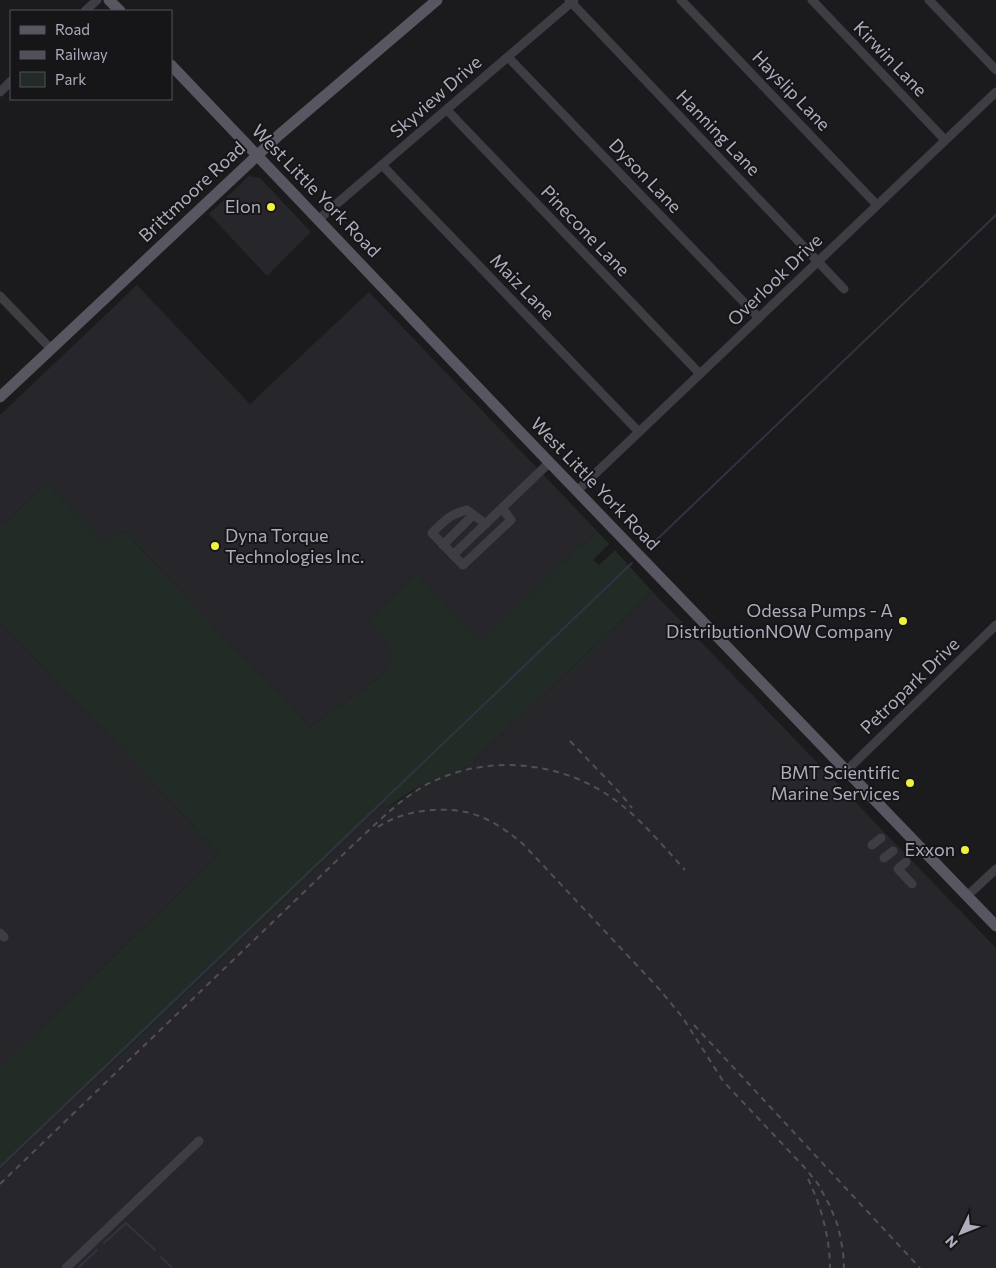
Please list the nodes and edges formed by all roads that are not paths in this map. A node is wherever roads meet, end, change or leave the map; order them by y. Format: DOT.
graph roads {
  1 [pos="97,0"];
  2 [pos="109,0"];
  3 [pos="681,0"];
  4 [pos="812,0"];
  5 [pos="929,0"];
  6 [pos="571,1"];
  7 [pos="433,2"];
  8 [pos="86,10"];
  9 [pos="119,10"];
  10 [pos="508,57"];
  11 [pos="172,66"];
  12 [pos="996,70"];
  13 [pos="10,82"];
  14 [pos="0,92"];
  15 [pos="996,92"];
  16 [pos="447,110"];
  17 [pos="945,140"];
  18 [pos="258,155"];
  19 [pos="382,165"];
  20 [pos="877,205"];
  21 [pos="319,219"];
  22 [pos="818,262"];
  23 [pos="844,289"];
  24 [pos="0,296"];
  25 [pos="759,318"];
  26 [pos="51,349"];
  27 [pos="700,374"];
  28 [pos="0,397"];
  29 [pos="639,432"];
  30 [pos="550,462"];
  31 [pos="577,491"];
  32 [pos="502,508"];
  33 [pos="473,515"];
  34 [pos="486,524"];
  35 [pos="443,544"];
  36 [pos="453,555"];
  37 [pos="996,625"];
  38 [pos="846,771"];
  39 [pos="882,838"];
  40 [pos="872,845"];
  41 [pos="893,851"];
  42 [pos="884,858"];
  43 [pos="906,862"];
  44 [pos="996,868"];
  45 [pos="912,884"];
  46 [pos="967,896"];
  47 [pos="996,926"];
  48 [pos="199,1141"];
  49 [pos="66,1268"];
  1 -- 8 [label="street"];
  2 -- 9 [label="main road"];
  3 -- 20 [label="street, Hayslip Lane"];
  4 -- 17 [label="street, Kirwin Lane"];
  5 -- 12 [label="street"];
  6 -- 10 [label="street, Skyview Drive"];
  6 -- 22 [label="street, Hanning Lane"];
  7 -- 18 [label="main road, Brittmoore Road"];
  10 -- 16 [label="street, Skyview Drive"];
  10 -- 25 [label="street, Dyson Lane"];
  11 -- 18 [label="main road, West Little York Road"];
  13 -- 14 [label="street"];
  15 -- 17 [label="street, Overlook Drive"];
  16 -- 19 [label="street, Skyview Drive"];
  16 -- 27 [label="street, Pinecone Lane"];
  17 -- 20 [label="street, Overlook Drive"];
  18 -- 21 [label="main road, West Little York Road"];
  18 -- 26 [label="main road, Brittmoore Road"];
  19 -- 21 [label="street, Skyview Drive"];
  19 -- 29 [label="street, Maiz Lane"];
  20 -- 22 [label="street, Overlook Drive"];
  21 -- 30 [label="main road, West Little York Road"];
  22 -- 23 [label="street, Hanning Lane"];
  22 -- 25 [label="street, Overlook Drive"];
  24 -- 26 [label="street"];
  25 -- 27 [label="street, Overlook Drive"];
  26 -- 28 [label="main road, Brittmoore Road"];
  27 -- 29 [label="street, Overlook Drive"];
  29 -- 31 [label="street, Overlook Drive"];
  30 -- 31 [label="main road, West Little York Road"];
  30 -- 32 [label="street"];
  31 -- 38 [label="main road, West Little York Road"];
  32 -- 34 [label="street"];
  32 -- 36 [label="street"];
  33 -- 34 [label="street"];
  33 -- 35 [label="street"];
  33 -- 35 [label="street"];
  34 -- 36 [label="street"];
  35 -- 36 [label="street"];
  37 -- 38 [label="street, Petropark Drive"];
  38 -- 46 [label="main road, West Little York Road"];
  39 -- 40 [label="street"];
  41 -- 42 [label="street"];
  43 -- 45 [label="street"];
  44 -- 46 [label="street"];
  46 -- 47 [label="main road, West Little York Road"];
  48 -- 49 [label="street"];
}
